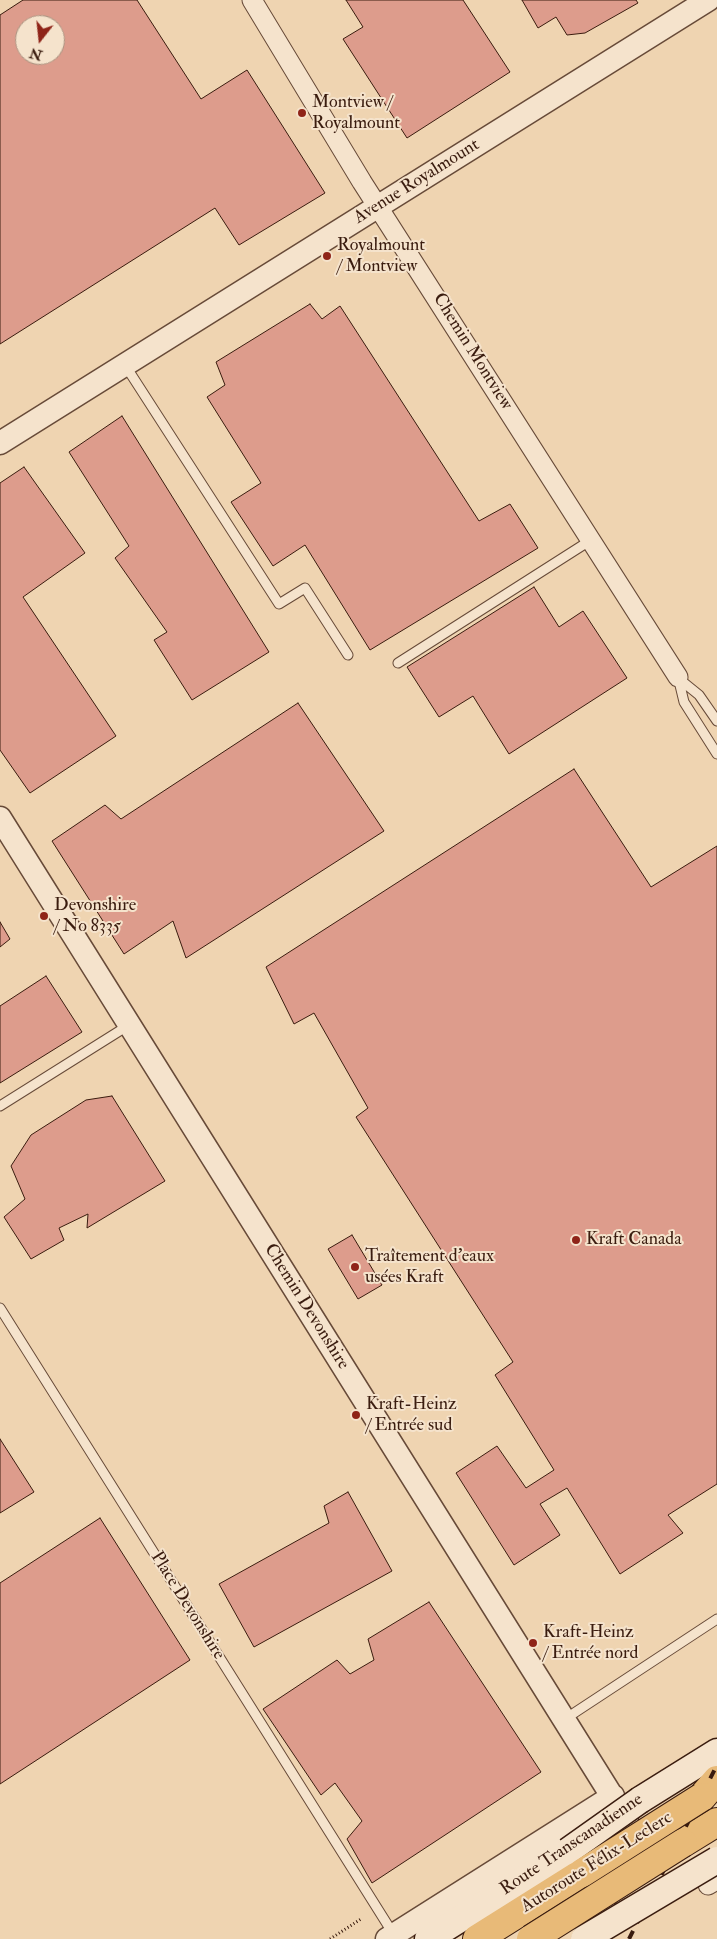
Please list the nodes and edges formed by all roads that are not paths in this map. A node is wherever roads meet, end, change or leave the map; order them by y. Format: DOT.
graph roads {
  1 [pos="252,0"];
  2 [pos="711,2"];
  3 [pos="378,206"];
  4 [pos="125,365"];
  5 [pos="0,442"];
  6 [pos="590,540"];
  7 [pos="348,655"];
  8 [pos="398,663"];
  9 [pos="678,677"];
  10 [pos="717,721"];
  11 [pos="717,754"];
  12 [pos="0,818"];
  13 [pos="129,1025"];
  14 [pos="0,1106"];
  15 [pos="0,1308"];
  16 [pos="717,1619"];
  17 [pos="564,1719"];
  18 [pos="717,1752"];
  19 [pos="712,1788"];
  20 [pos="613,1796"];
  21 [pos="717,1822"];
  22 [pos="715,1869"];
  23 [pos="392,1938"];
  24 [pos="428,1939"];
  25 [pos="477,1939"];
  26 [pos="531,1939"];
  27 [pos="584,1939"];
  1 -- 3 [label="street, Chemin Montview"];
  2 -- 3 [label="street, Avenue Royalmount"];
  3 -- 4 [label="street, Avenue Royalmount"];
  3 -- 6 [label="street, Chemin Montview"];
  4 -- 5 [label="street, Avenue Royalmount"];
  4 -- 7 [label="lane"];
  6 -- 8 [label="lane"];
  6 -- 9 [label="street, Chemin Montview"];
  9 -- 10 [label="lane"];
  9 -- 11 [label="lane"];
  12 -- 13 [label="street, Chemin Devonshire"];
  13 -- 14 [label="lane"];
  13 -- 17 [label="street, Chemin Devonshire"];
  15 -- 23 [label="lane, Place Devonshire"];
  16 -- 17 [label="lane"];
  17 -- 20 [label="street, Chemin Devonshire"];
  18 -- 24 [label="main road, Route Transcanadienne, bridge"];
  19 -- 25 [label="highway, Autoroute Félix-Leclerc, bridge"];
  20 -- 23 [label="street"];
  20 -- 27 [label="street, Chemin Devonshire"];
  21 -- 26 [label="highway, Autoroute Félix-Leclerc, bridge"];
  22 -- 27 [label="main road, bridge"];
}
